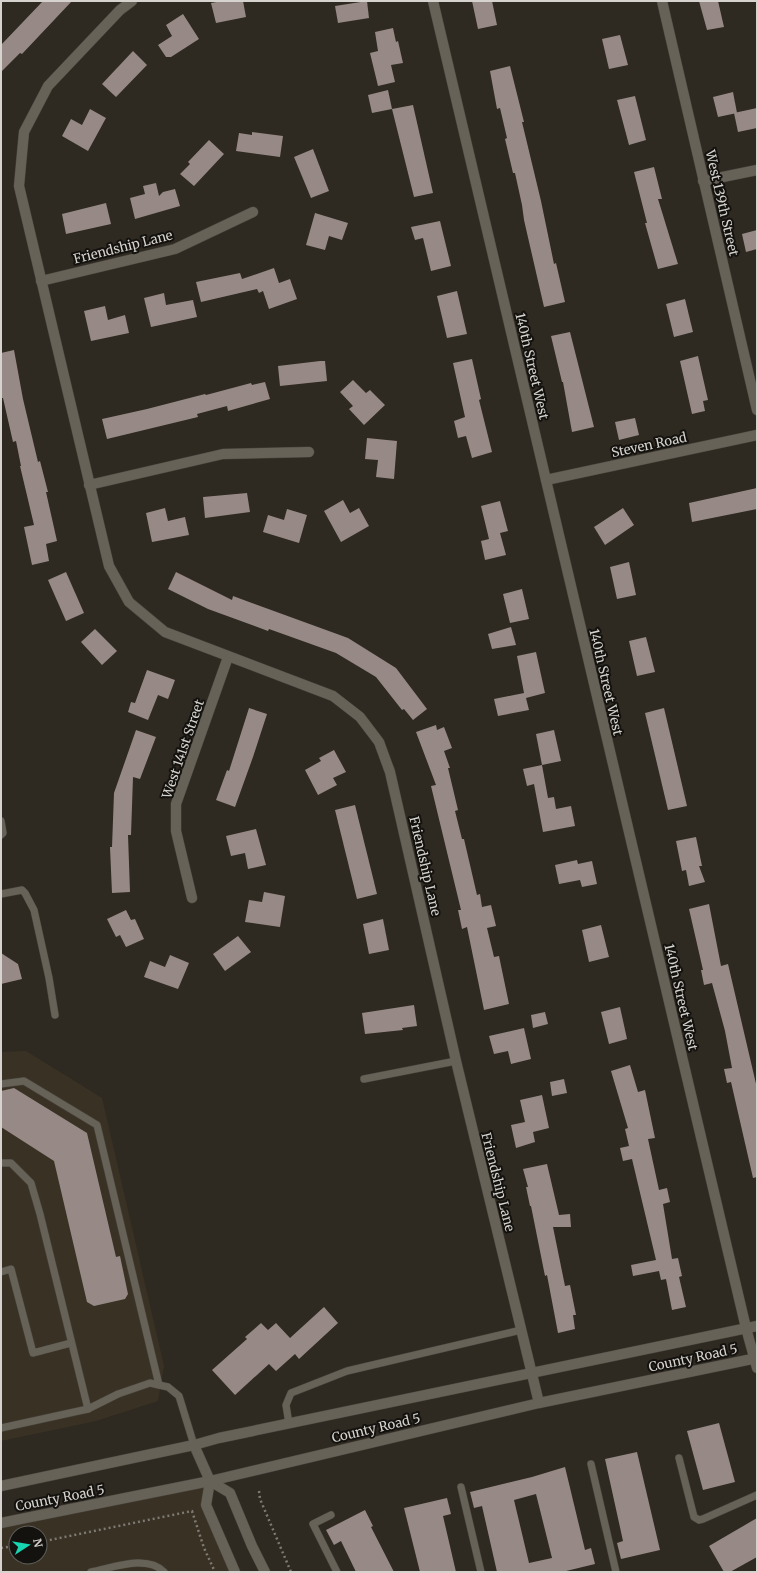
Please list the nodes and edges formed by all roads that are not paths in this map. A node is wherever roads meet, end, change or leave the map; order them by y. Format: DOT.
graph roads {
  1 [pos="132,1"];
  2 [pos="433,1"];
  3 [pos="662,1"];
  4 [pos="757,170"];
  5 [pos="704,181"];
  6 [pos="253,212"];
  7 [pos="41,281"];
  8 [pos="757,410"];
  9 [pos="757,434"];
  10 [pos="309,452"];
  11 [pos="546,480"];
  12 [pos="89,485"];
  13 [pos="228,657"];
  14 [pos="1,821"];
  15 [pos="1,835"];
  16 [pos="1,894"];
  17 [pos="192,898"];
  18 [pos="54,1015"];
  19 [pos="456,1061"];
  20 [pos="364,1079"];
  21 [pos="1,1084"];
  22 [pos="1,1163"];
  23 [pos="1,1272"];
  24 [pos="757,1326"];
  25 [pos="746,1328"];
  26 [pos="521,1330"];
  27 [pos="72,1342"];
  28 [pos="756,1362"];
  29 [pos="531,1373"];
  30 [pos="159,1385"];
  31 [pos="539,1404"];
  32 [pos="88,1408"];
  33 [pos="1,1419"];
  34 [pos="289,1424"];
  35 [pos="2,1427"];
  36 [pos="194,1445"];
  37 [pos="679,1458"];
  38 [pos="591,1464"];
  39 [pos="210,1480"];
  40 [pos="1,1486"];
  41 [pos="461,1487"];
  42 [pos="757,1495"];
  43 [pos="331,1515"];
  44 [pos="1,1523"];
  45 [pos="92,1572"];
  46 [pos="164,1572"];
  47 [pos="235,1572"];
  48 [pos="265,1572"];
  49 [pos="337,1572"];
  50 [pos="481,1572"];
  51 [pos="616,1572"];
  1 -- 7 [label="street, Friendship Lane"];
  2 -- 11 [label="street, 140th Street West"];
  3 -- 5 [label="street, West 139th Street"];
  4 -- 5 [label="street"];
  5 -- 8 [label="street, West 139th Street"];
  6 -- 7 [label="street, Friendship Lane"];
  7 -- 12 [label="street, Friendship Lane"];
  9 -- 11 [label="street, Steven Road"];
  10 -- 12 [label="street"];
  11 -- 25 [label="street, 140th Street West"];
  12 -- 13 [label="street, Friendship Lane"];
  13 -- 17 [label="street, West 141st Street"];
  13 -- 19 [label="street, Friendship Lane"];
  14 -- 15 [label="lane"];
  16 -- 18 [label="lane"];
  19 -- 20 [label="lane"];
  19 -- 26 [label="street, Friendship Lane"];
  21 -- 30 [label="lane"];
  22 -- 27 [label="lane"];
  23 -- 27 [label="lane"];
  24 -- 25 [label="street, County Road 5"];
  25 -- 28 [label="street, 140th Street West"];
  25 -- 29 [label="street, County Road 5"];
  26 -- 29 [label="street, Friendship Lane"];
  26 -- 34 [label="lane"];
  27 -- 32 [label="lane"];
  28 -- 31 [label="street, County Road 5"];
  29 -- 31 [label="street, Friendship Lane"];
  29 -- 34 [label="street, County Road 5"];
  30 -- 32 [label="lane"];
  30 -- 36 [label="lane"];
  31 -- 39 [label="street, County Road 5"];
  32 -- 35 [label="lane"];
  33 -- 35 [label="lane"];
  34 -- 36 [label="street, County Road 5"];
  36 -- 39 [label="street"];
  36 -- 40 [label="street, County Road 5"];
  37 -- 42 [label="lane"];
  38 -- 51 [label="lane"];
  39 -- 44 [label="street, County Road 5"];
  39 -- 47 [label="street"];
  39 -- 48 [label="street"];
  41 -- 50 [label="lane"];
  43 -- 49 [label="lane"];
  45 -- 46 [label="lane"];
}
